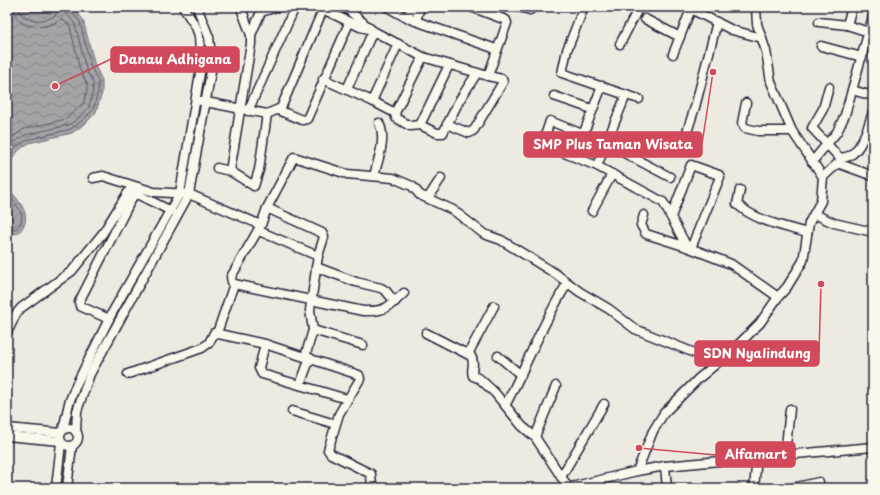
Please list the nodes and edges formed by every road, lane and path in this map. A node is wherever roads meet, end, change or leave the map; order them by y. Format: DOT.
graph roads {
  1 [pos="197,7"];
  2 [pos="277,7"];
  3 [pos="295,7"];
  4 [pos="345,7"];
  5 [pos="387,7"];
  6 [pos="412,7"];
  7 [pos="420,7"];
  8 [pos="471,7"];
  9 [pos="519,7"];
  10 [pos="584,7"];
  11 [pos="639,7"];
  12 [pos="756,7"];
  13 [pos="852,7"];
  14 [pos="186,8"];
  15 [pos="322,8"];
  16 [pos="689,8"];
  17 [pos="530,10"];
  18 [pos="261,12"];
  19 [pos="873,16"];
  20 [pos="407,18"];
  21 [pos="645,19"];
  22 [pos="416,21"];
  23 [pos="717,22"];
  24 [pos="819,22"];
  25 [pos="349,23"];
  26 [pos="847,25"];
  27 [pos="371,30"];
  28 [pos="871,32"];
  29 [pos="251,35"];
  30 [pos="680,37"];
  31 [pos="762,38"];
  32 [pos="398,44"];
  33 [pos="620,44"];
  34 [pos="820,46"];
  35 [pos="496,49"];
  36 [pos="673,54"];
  37 [pos="423,57"];
  38 [pos="862,57"];
  39 [pos="449,66"];
  40 [pos="477,73"];
  41 [pos="488,76"];
  42 [pos="323,79"];
  43 [pos="602,86"];
  44 [pos="829,87"];
  45 [pos="347,89"];
  46 [pos="852,90"];
  47 [pos="626,95"];
  48 [pos="554,96"];
  49 [pos="873,96"];
  50 [pos="639,99"];
  51 [pos="196,100"];
  52 [pos="372,101"];
  53 [pos="206,102"];
  54 [pos="746,103"];
  55 [pos="592,109"];
  56 [pos="278,110"];
  57 [pos="244,111"];
  58 [pos="873,112"];
  59 [pos="395,113"];
  60 [pos="267,114"];
  61 [pos="379,123"];
  62 [pos="447,124"];
  63 [pos="420,125"];
  64 [pos="792,131"];
  65 [pos="687,132"];
  66 [pos="583,134"];
  67 [pos="607,144"];
  68 [pos="828,144"];
  69 [pos="812,162"];
  70 [pos="597,166"];
  71 [pos="217,168"];
  72 [pos="230,171"];
  73 [pos="612,174"];
  74 [pos="374,176"];
  75 [pos="873,176"];
  76 [pos="670,177"];
  77 [pos="93,178"];
  78 [pos="442,178"];
  79 [pos="823,178"];
  80 [pos="132,186"];
  81 [pos="740,190"];
  82 [pos="180,193"];
  83 [pos="189,194"];
  84 [pos="428,198"];
  85 [pos="267,208"];
  86 [pos="171,211"];
  87 [pos="592,211"];
  88 [pos="644,214"];
  89 [pos="814,214"];
  90 [pos="671,217"];
  91 [pos="260,228"];
  92 [pos="873,232"];
  93 [pos="807,233"];
  94 [pos="689,248"];
  95 [pos="318,256"];
  96 [pos="316,267"];
  97 [pos="234,284"];
  98 [pos="567,284"];
  99 [pos="404,293"];
  100 [pos="778,297"];
  101 [pos="311,300"];
  102 [pos="395,302"];
  103 [pos="494,306"];
  104 [pos="114,316"];
  105 [pos="313,330"];
  106 [pos="7,333"];
  107 [pos="217,333"];
  108 [pos="426,334"];
  109 [pos="265,344"];
  110 [pos="363,345"];
  111 [pos="468,354"];
  112 [pos="498,356"];
  113 [pos="307,357"];
  114 [pos="717,362"];
  115 [pos="128,374"];
  116 [pos="521,375"];
  117 [pos="300,385"];
  118 [pos="556,386"];
  119 [pos="347,399"];
  120 [pos="506,404"];
  121 [pos="604,404"];
  122 [pos="790,409"];
  123 [pos="292,411"];
  124 [pos="335,424"];
  125 [pos="7,428"];
  126 [pos="62,431"];
  127 [pos="76,432"];
  128 [pos="7,436"];
  129 [pos="534,437"];
  130 [pos="61,442"];
  131 [pos="72,446"];
  132 [pos="873,447"];
  133 [pos="785,454"];
  134 [pos="757,457"];
  135 [pos="665,466"];
  136 [pos="637,470"];
  137 [pos="561,477"];
  138 [pos="819,482"];
  139 [pos="582,486"];
  140 [pos="803,487"];
  141 [pos="56,488"];
  142 [pos="67,488"];
  143 [pos="372,488"];
  144 [pos="566,488"];
  145 [pos="667,488"];
  146 [pos="754,488"];
  147 [pos="792,488"];
  1 -- 53 [label="street"];
  2 -- 18 [label="street"];
  3 -- 57 [label="street"];
  4 -- 27 [label="street"];
  5 -- 20 [label="street"];
  6 -- 20 [label="street"];
  7 -- 22 [label="street"];
  8 -- 35 [label="street"];
  9 -- 17 [label="street"];
  10 -- 43 [label="street"];
  11 -- 33 [label="street"];
  12 -- 31 [label="street"];
  13 -- 26 [label="street"];
  14 -- 51 [label="street"];
  15 -- 25 [label="street"];
  15 -- 56 [label="street"];
  16 -- 23 [label="street"];
  16 -- 30 [label="street"];
  18 -- 29 [label="street"];
  18 -- 29 [label="street"];
  19 -- 28 [label="street"];
  20 -- 22 [label="street"];
  21 -- 30 [label="street"];
  22 -- 35 [label="street"];
  23 -- 31 [label="street"];
  23 -- 65 [label="street"];
  24 -- 26 [label="street"];
  25 -- 27 [label="street"];
  25 -- 42 [label="street"];
  26 -- 28 [label="street"];
  27 -- 32 [label="street"];
  27 -- 45 [label="street"];
  28 -- 38 [label="street"];
  29 -- 57 [label="street"];
  30 -- 36 [label="street"];
  31 -- 64 [label="street"];
  32 -- 37 [label="street"];
  32 -- 52 [label="street"];
  34 -- 38 [label="street"];
  35 -- 41 [label="street"];
  37 -- 39 [label="street"];
  37 -- 59 [label="street"];
  38 -- 46 [label="street"];
  39 -- 40 [label="street"];
  39 -- 63 [label="street"];
  40 -- 41 [label="street"];
  40 -- 62 [label="street"];
  41 -- 62 [label="street"];
  42 -- 45 [label="street"];
  42 -- 56 [label="street"];
  43 -- 47 [label="street"];
  43 -- 55 [label="street"];
  44 -- 68 [label="street"];
  45 -- 52 [label="street"];
  46 -- 49 [label="street"];
  46 -- 68 [label="street"];
  47 -- 50 [label="street"];
  47 -- 67 [label="street"];
  48 -- 55 [label="street"];
  51 -- 53 [label="street"];
  51 -- 82 [label="street"];
  52 -- 59 [label="street"];
  53 -- 57 [label="street"];
  53 -- 83 [label="street"];
  54 -- 64 [label="street"];
  55 -- 66 [label="street"];
  56 -- 60 [label="street"];
  57 -- 60 [label="street"];
  57 -- 72 [label="street"];
  58 -- 68 [label="street"];
  59 -- 63 [label="street"];
  60 -- 72 [label="street"];
  61 -- 74 [label="street"];
  62 -- 63 [label="street"];
  64 -- 69 [label="street"];
  66 -- 67 [label="street"];
  66 -- 70 [label="street"];
  67 -- 70 [label="street"];
  67 -- 76 [label="street"];
  68 -- 69 [label="street"];
  69 -- 79 [label="street"];
  70 -- 73 [label="street"];
  71 -- 72 [label="street"];
  73 -- 87 [label="street"];
  73 -- 90 [label="street"];
  74 -- 84 [label="street"];
  74 -- 85 [label="street"];
  75 -- 79 [label="street"];
  77 -- 80 [label="street"];
  78 -- 84 [label="street"];
  79 -- 89 [label="street"];
  80 -- 82 [label="street"];
  80 -- 106 [label="street"];
  81 -- 93 [label="street"];
  82 -- 83 [label="street"];
  82 -- 86 [label="street"];
  83 -- 91 [label="street"];
  83 -- 104 [label="street"];
  84 -- 98 [label="street"];
  85 -- 91 [label="street"];
  85 -- 95 [label="street"];
  86 -- 104 [label="street"];
  86 -- 104 [label="street"];
  88 -- 94 [label="street"];
  89 -- 92 [label="street"];
  89 -- 93 [label="street"];
  90 -- 94 [label="street"];
  90 -- 94 [label="street"];
  91 -- 95 [label="street"];
  91 -- 97 [label="street"];
  93 -- 100 [label="street"];
  94 -- 100 [label="street"];
  95 -- 96 [label="street"];
  96 -- 101 [label="street"];
  96 -- 102 [label="street"];
  97 -- 101 [label="street"];
  97 -- 107 [label="street"];
  98 -- 114 [label="street"];
  98 -- 116 [label="street"];
  99 -- 102 [label="street"];
  100 -- 114 [label="street"];
  101 -- 102 [label="street"];
  101 -- 105 [label="street"];
  103 -- 111 [label="street"];
  104 -- 126 [label="street"];
  104 -- 127 [label="street"];
  105 -- 110 [label="street"];
  105 -- 113 [label="street"];
  107 -- 109 [label="street"];
  107 -- 115 [label="street"];
  108 -- 111 [label="street"];
  109 -- 113 [label="street"];
  109 -- 117 [label="street"];
  111 -- 120 [label="street"];
  112 -- 116 [label="street"];
  113 -- 117 [label="street"];
  113 -- 119 [label="street"];
  114 -- 136 [label="street"];
  116 -- 120 [label="street"];
  117 -- 119 [label="street"];
  118 -- 129 [label="street"];
  119 -- 124 [label="street"];
  120 -- 129 [label="street"];
  121 -- 137 [label="street"];
  122 -- 133 [label="street"];
  123 -- 124 [label="street"];
  124 -- 143 [label="street"];
  125 -- 126 [label="street"];
  126 -- 127 [label="street"];
  126 -- 130 [label="street"];
  127 -- 131 [label="street"];
  128 -- 130 [label="street"];
  129 -- 137 [label="street"];
  130 -- 131 [label="street"];
  130 -- 141 [label="street"];
  131 -- 142 [label="street"];
  132 -- 133 [label="street"];
  133 -- 134 [label="street"];
  134 -- 135 [label="street"];
  134 -- 146 [label="street"];
  135 -- 136 [label="street"];
  135 -- 145 [label="street"];
  136 -- 139 [label="street"];
  137 -- 144 [label="street"];
  138 -- 140 [label="street"];
  139 -- 144 [label="street"];
  140 -- 147 [label="street"];
}
